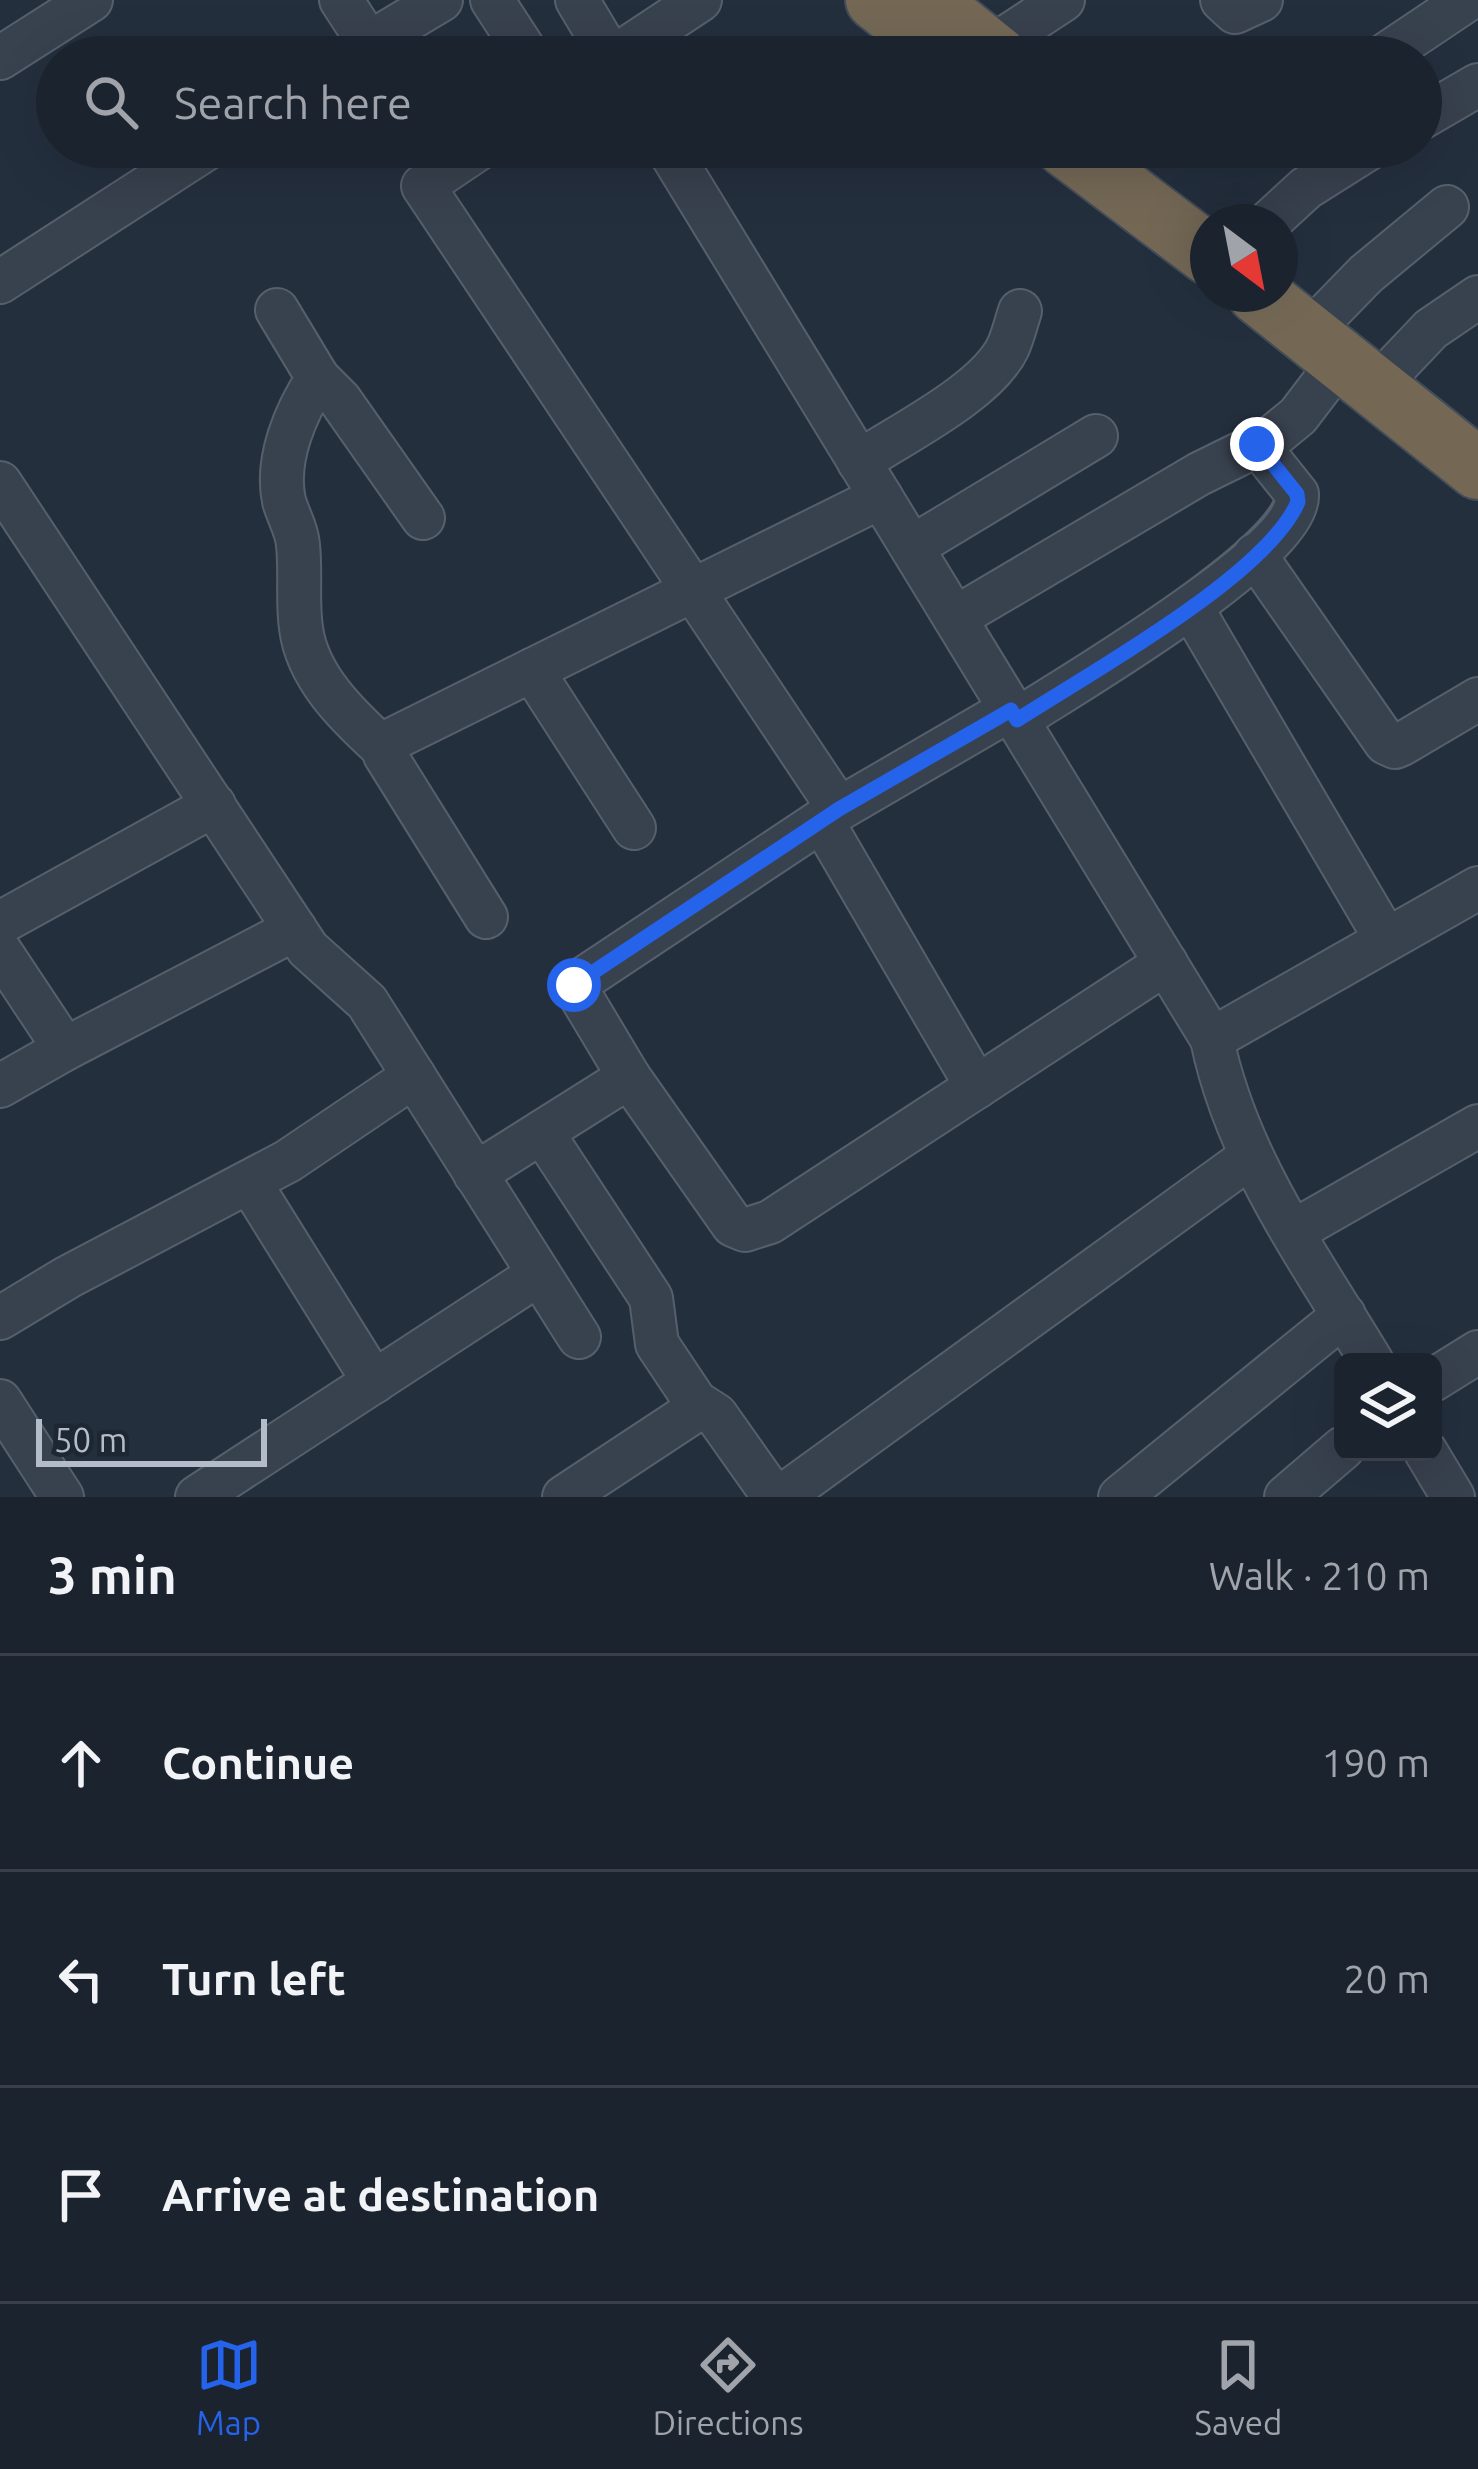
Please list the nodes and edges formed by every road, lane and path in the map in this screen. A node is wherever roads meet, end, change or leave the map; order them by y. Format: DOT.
graph roads {
  1 [pos="91,0"];
  2 [pos="341,0"];
  3 [pos="441,0"];
  4 [pos="492,0"];
  5 [pos="577,0"];
  6 [pos="700,0"];
  7 [pos="876,0"];
  8 [pos="927,0"];
  9 [pos="1063,0"];
  10 [pos="1222,0"];
  11 [pos="1261,0"];
  12 [pos="1467,0"];
  13 [pos="353,36"];
  14 [pos="381,36"];
  15 [pos="515,36"];
  16 [pos="599,36"];
  17 [pos="644,36"];
  18 [pos="942,36"];
  19 [pos="960,36"];
  20 [pos="1007,36"];
  21 [pos="1413,36"];
  22 [pos="0,58"];
  23 [pos="1478,85"];
  24 [pos="1442,106"];
  25 [pos="176,168"];
  26 [pos="450,168"];
  27 [pos="680,168"];
  28 [pos="1094,168"];
  29 [pos="1141,168"];
  30 [pos="1338,168"];
  31 [pos="1289,204"];
  32 [pos="1190,205"];
  33 [pos="1447,206"];
  34 [pos="1190,240"];
  35 [pos="0,282"];
  36 [pos="1298,295"];
  37 [pos="1478,297"];
  38 [pos="277,310"];
  39 [pos="1019,311"];
  40 [pos="1286,312"];
  41 [pos="1359,358"];
  42 [pos="318,378"];
  43 [pos="1478,433"];
  44 [pos="1096,436"];
  45 [pos="1257,444"];
  46 [pos="1478,469"];
  47 [pos="870,479"];
  48 [pos="0,483"];
  49 [pos="423,518"];
  50 [pos="15,533"];
  51 [pos="912,547"];
  52 [pos="1255,555"];
  53 [pos="693,590"];
  54 [pos="1191,607"];
  55 [pos="955,618"];
  56 [pos="532,670"];
  57 [pos="1478,699"];
  58 [pos="1014,715"];
  59 [pos="383,748"];
  60 [pos="214,806"];
  61 [pos="830,815"];
  62 [pos="634,828"];
  63 [pos="1478,888"];
  64 [pos="486,917"];
  65 [pos="0,923"];
  66 [pos="295,928"];
  67 [pos="1387,939"];
  68 [pos="0,951"];
  69 [pos="1166,963"];
  70 [pos="1212,1039"];
  71 [pos="65,1049"];
  72 [pos="414,1076"];
  73 [pos="629,1077"];
  74 [pos="0,1086"];
  75 [pos="977,1087"];
  76 [pos="1478,1126"];
  77 [pos="542,1132"];
  78 [pos="1250,1157"];
  79 [pos="476,1174"];
  80 [pos="250,1183"];
  81 [pos="1294,1231"];
  82 [pos="538,1274"];
  83 [pos="1344,1315"];
  84 [pos="0,1318"];
  85 [pos="578,1337"];
  86 [pos="1478,1352"];
  87 [pos="1367,1353"];
  88 [pos="1442,1374"];
  89 [pos="374,1382"];
  90 [pos="0,1401"];
  91 [pos="699,1407"];
  92 [pos="1334,1456"];
  93 [pos="1431,1461"];
  94 [pos="62,1497"];
  95 [pos="197,1497"];
  96 [pos="565,1497"];
  97 [pos="778,1497"];
  98 [pos="1120,1497"];
  99 [pos="1286,1497"];
  100 [pos="1453,1497"];
  1 -- 22 [label="street"];
  2 -- 13 [label="street"];
  3 -- 14 [label="street"];
  4 -- 15 [label="street"];
  5 -- 16 [label="street"];
  6 -- 17 [label="street"];
  7 -- 18 [label="highway"];
  8 -- 19 [label="highway"];
  9 -- 20 [label="street"];
  10 -- 11 [label="street"];
  12 -- 21 [label="street"];
  23 -- 24 [label="street"];
  25 -- 35 [label="street"];
  26 -- 53 [label="street"];
  27 -- 47 [label="street"];
  28 -- 34 [label="highway"];
  29 -- 32 [label="highway"];
  30 -- 31 [label="street"];
  33 -- 41 [label="street"];
  36 -- 41 [label="highway"];
  37 -- 41 [label="street"];
  38 -- 42 [label="street"];
  39 -- 47 [label="street"];
  40 -- 41 [label="highway"];
  41 -- 43 [label="highway"];
  41 -- 45 [label="street"];
  41 -- 46 [label="highway"];
  42 -- 49 [label="street"];
  42 -- 59 [label="street"];
  44 -- 51 [label="street"];
  45 -- 52 [label="street"];
  45 -- 55 [label="street"];
  47 -- 51 [label="street"];
  47 -- 53 [label="street"];
  48 -- 50 [label="street"];
  50 -- 60 [label="street"];
  51 -- 55 [label="street"];
  52 -- 54 [label="street"];
  52 -- 57 [label="street"];
  53 -- 56 [label="street"];
  53 -- 61 [label="street"];
  54 -- 58 [label="street"];
  54 -- 67 [label="street"];
  55 -- 58 [label="street"];
  56 -- 59 [label="street"];
  56 -- 62 [label="street"];
  58 -- 61 [label="street"];
  58 -- 69 [label="street"];
  59 -- 64 [label="street"];
  60 -- 65 [label="street"];
  60 -- 66 [label="street"];
  61 -- 73 [label="street"];
  61 -- 75 [label="street"];
  63 -- 67 [label="street"];
  66 -- 71 [label="street"];
  66 -- 72 [label="street"];
  67 -- 70 [label="street"];
  68 -- 71 [label="street"];
  69 -- 70 [label="street"];
  69 -- 75 [label="street"];
  70 -- 78 [label="street"];
  71 -- 74 [label="street"];
  72 -- 79 [label="street"];
  72 -- 80 [label="street"];
  73 -- 75 [label="street"];
  73 -- 77 [label="street"];
  76 -- 81 [label="street"];
  77 -- 79 [label="street"];
  77 -- 91 [label="street"];
  78 -- 81 [label="street"];
  78 -- 97 [label="street"];
  79 -- 82 [label="street"];
  80 -- 84 [label="street"];
  80 -- 89 [label="street"];
  81 -- 83 [label="street"];
  82 -- 85 [label="street"];
  82 -- 89 [label="street"];
  83 -- 87 [label="street"];
  83 -- 98 [label="street"];
  86 -- 88 [label="street"];
  89 -- 95 [label="street"];
  90 -- 94 [label="street"];
  91 -- 96 [label="street"];
  91 -- 97 [label="street"];
  92 -- 99 [label="street"];
  93 -- 100 [label="street"];
}
